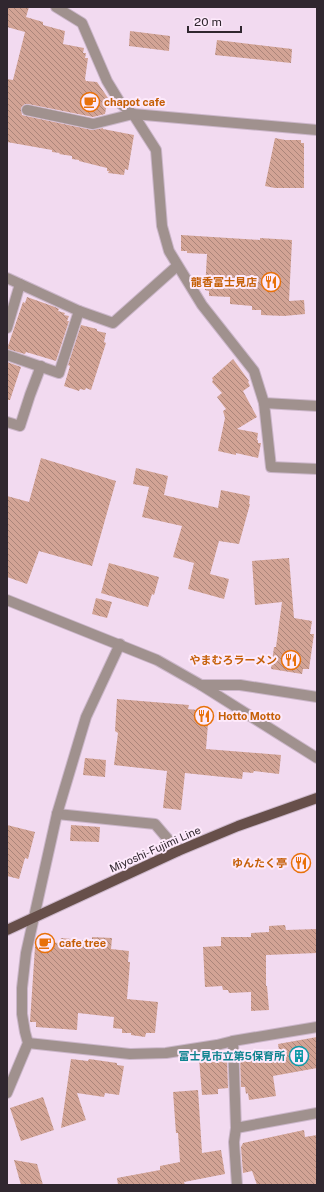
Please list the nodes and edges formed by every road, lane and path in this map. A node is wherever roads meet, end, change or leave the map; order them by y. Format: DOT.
graph roads {
  1 [pos="56,7"];
  2 [pos="27,110"];
  3 [pos="133,114"];
  4 [pos="317,130"];
  5 [pos="177,266"];
  6 [pos="7,278"];
  7 [pos="20,284"];
  8 [pos="79,311"];
  9 [pos="7,328"];
  10 [pos="7,355"];
  11 [pos="41,366"];
  12 [pos="264,403"];
  13 [pos="317,406"];
  14 [pos="7,422"];
  15 [pos="317,469"];
  16 [pos="7,600"];
  17 [pos="120,644"];
  18 [pos="201,685"];
  19 [pos="317,697"];
  20 [pos="317,758"];
  21 [pos="317,798"];
  22 [pos="57,814"];
  23 [pos="178,851"];
  24 [pos="35,916"];
  25 [pos="7,930"];
  26 [pos="317,1026"];
  27 [pos="233,1041"];
  28 [pos="28,1043"];
  29 [pos="7,1093"];
  30 [pos="317,1113"];
  31 [pos="236,1128"];
  32 [pos="237,1185"];
  1 -- 3 [label="street"];
  2 -- 3 [label="street"];
  3 -- 4 [label="street"];
  3 -- 5 [label="street"];
  5 -- 8 [label="street"];
  5 -- 12 [label="street"];
  6 -- 7 [label="street"];
  7 -- 8 [label="street"];
  7 -- 9 [label="street"];
  8 -- 11 [label="street"];
  10 -- 11 [label="street"];
  11 -- 14 [label="street"];
  12 -- 13 [label="street"];
  12 -- 15 [label="street"];
  16 -- 17 [label="street"];
  17 -- 18 [label="street"];
  17 -- 22 [label="street"];
  18 -- 19 [label="street"];
  18 -- 20 [label="street"];
  21 -- 23 [label="main road, Miyoshi-Fujimi Line"];
  22 -- 23 [label="street"];
  22 -- 24 [label="street"];
  23 -- 24 [label="main road, Miyoshi-Fujimi Line"];
  24 -- 25 [label="main road, Miyoshi-Fujimi Line"];
  24 -- 28 [label="street"];
  26 -- 27 [label="street"];
  27 -- 28 [label="street"];
  27 -- 31 [label="street"];
  28 -- 29 [label="street"];
  30 -- 31 [label="street"];
  31 -- 32 [label="street"];
}
